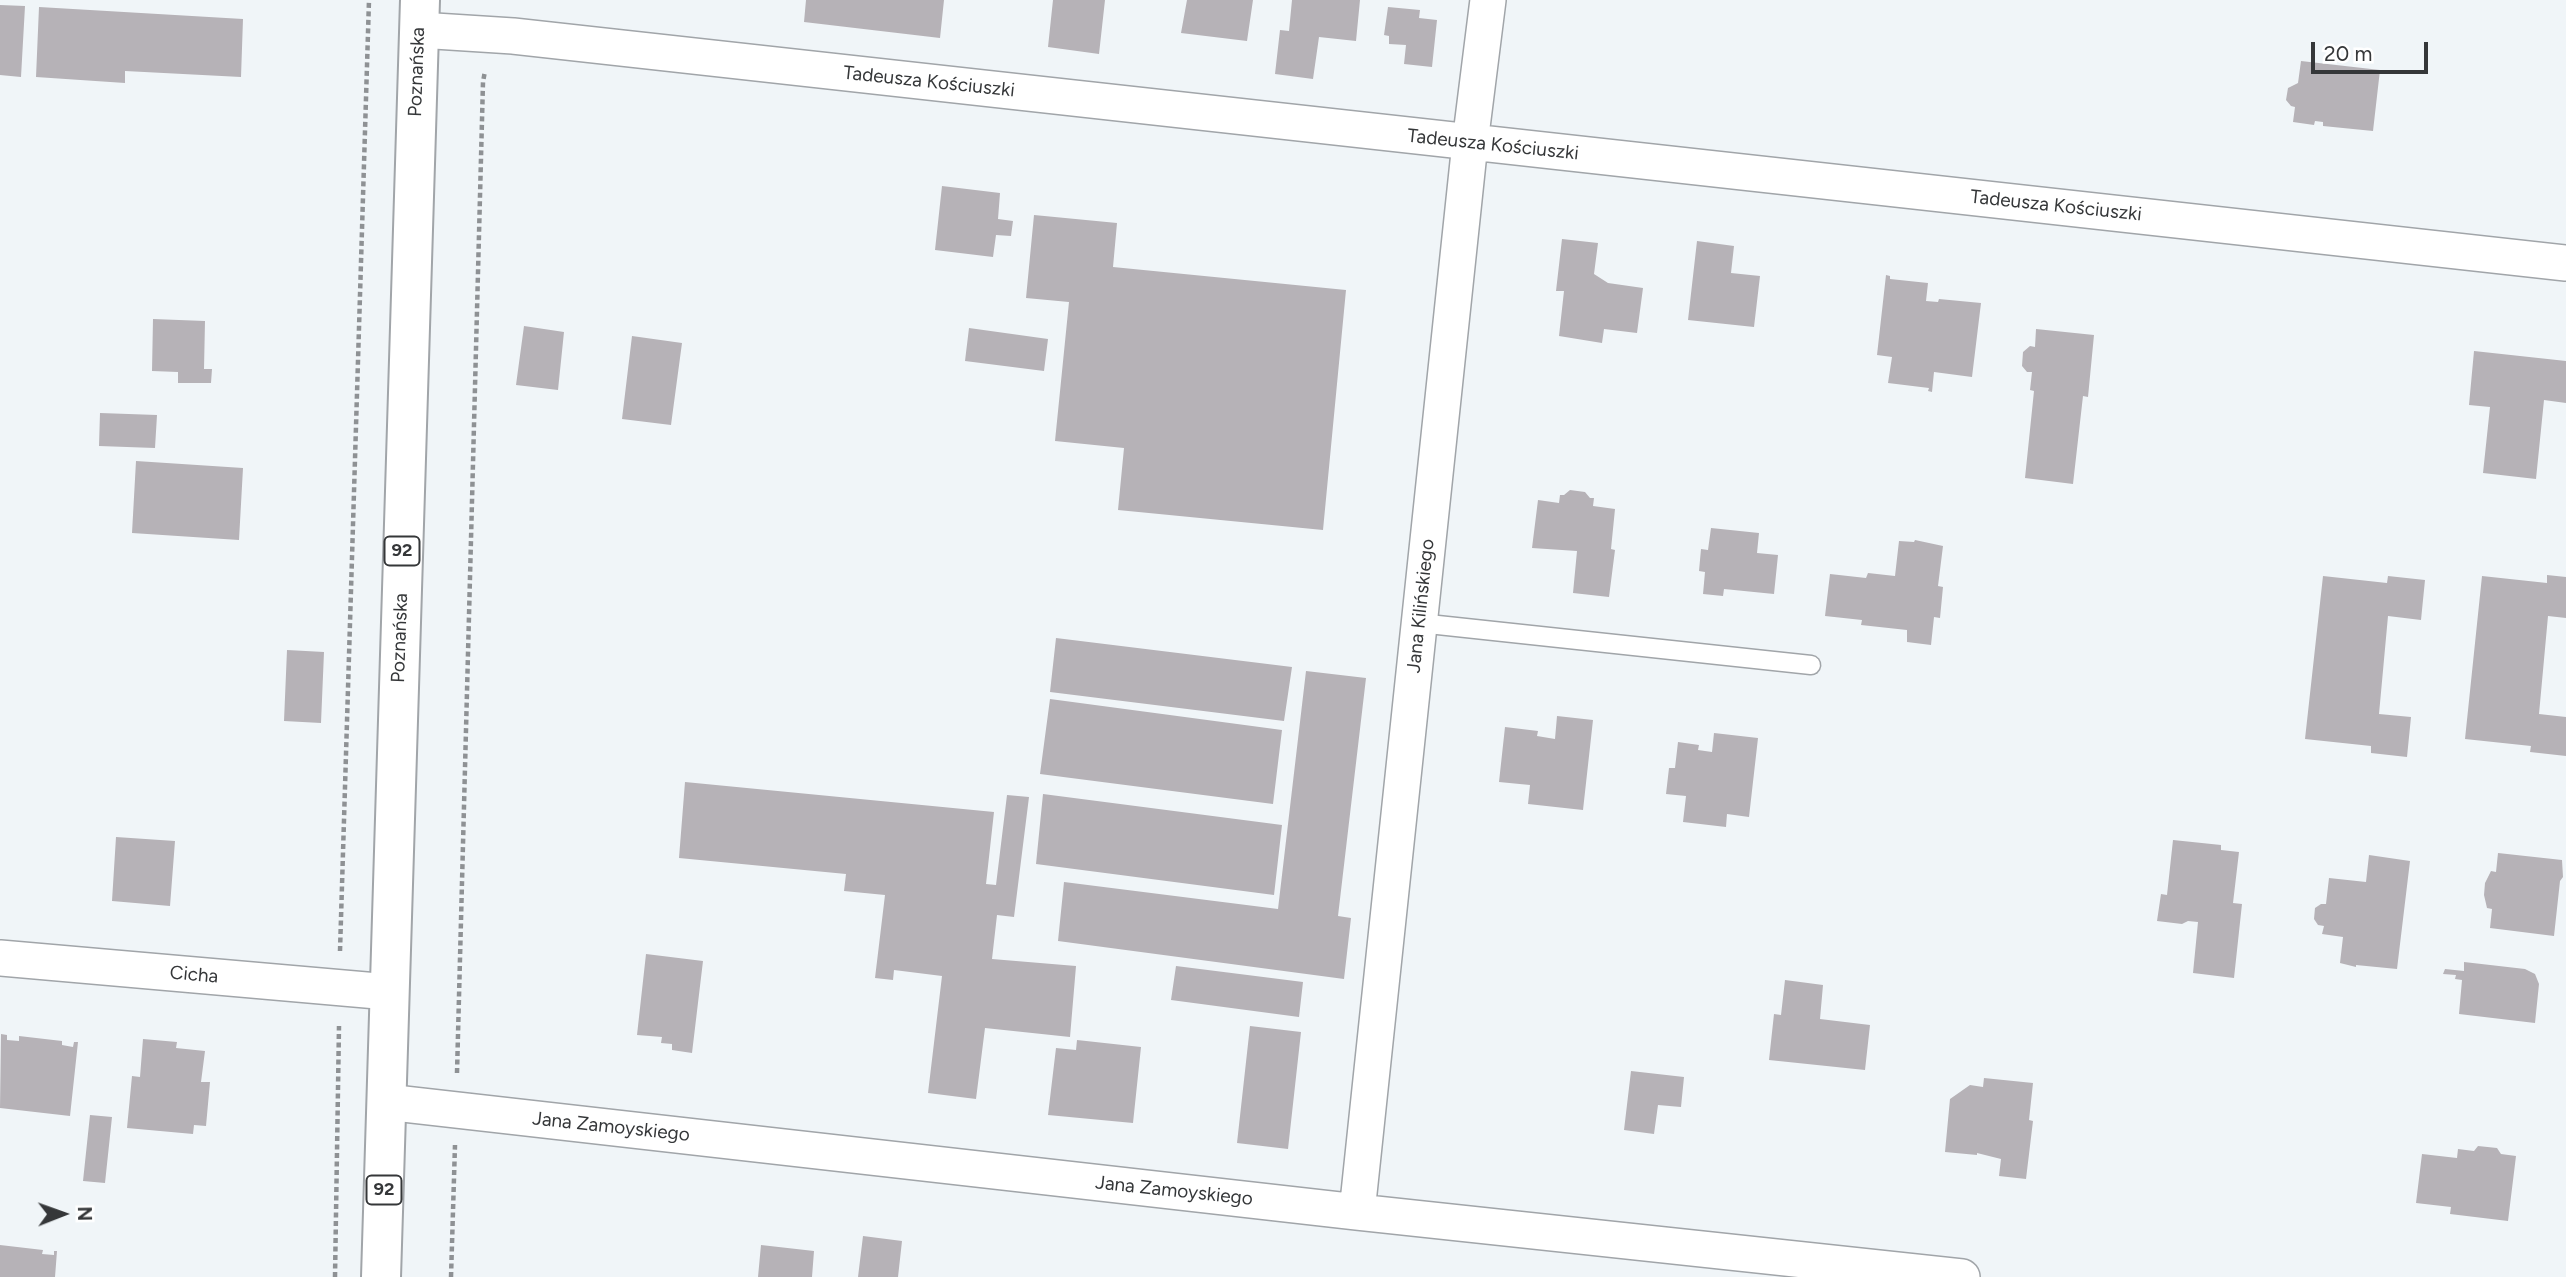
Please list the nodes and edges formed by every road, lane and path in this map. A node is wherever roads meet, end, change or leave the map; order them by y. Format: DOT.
graph roads {
  1 [pos="369,0"];
  2 [pos="1488,0"];
  3 [pos="419,15"];
  4 [pos="513,36"];
  5 [pos="1470,143"];
  6 [pos="2566,263"];
  7 [pos="1419,623"];
  8 [pos="1811,665"];
  9 [pos="0,958"];
  10 [pos="339,988"];
  11 [pos="389,992"];
  12 [pos="386,1102"];
  13 [pos="457,1110"];
  14 [pos="1357,1212"];
  15 [pos="335,1277"];
  16 [pos="381,1277"];
  17 [pos="451,1277"];
  18 [pos="1962,1277"];
  1 -- 10 [label="path"];
  2 -- 5 [label="street, Jana Kilińskiego"];
  3 -- 4 [label="street, Tadeusza Kościuszki"];
  3 -- 11 [label="main road, Poznańska / 92"];
  4 -- 5 [label="street, Tadeusza Kościuszki"];
  4 -- 13 [label="path"];
  5 -- 6 [label="street, Tadeusza Kościuszki"];
  5 -- 7 [label="street, Jana Kilińskiego"];
  7 -- 8 [label="lane"];
  7 -- 14 [label="street, Jana Kilińskiego"];
  9 -- 10 [label="street, Cicha"];
  10 -- 11 [label="street, Cicha"];
  10 -- 15 [label="path"];
  11 -- 12 [label="main road, Poznańska / 92"];
  12 -- 13 [label="street, Jana Zamoyskiego"];
  12 -- 16 [label="main road, Poznańska / 92"];
  13 -- 14 [label="street, Jana Zamoyskiego"];
  13 -- 17 [label="path"];
  14 -- 18 [label="street, Jana Zamoyskiego"];
}
